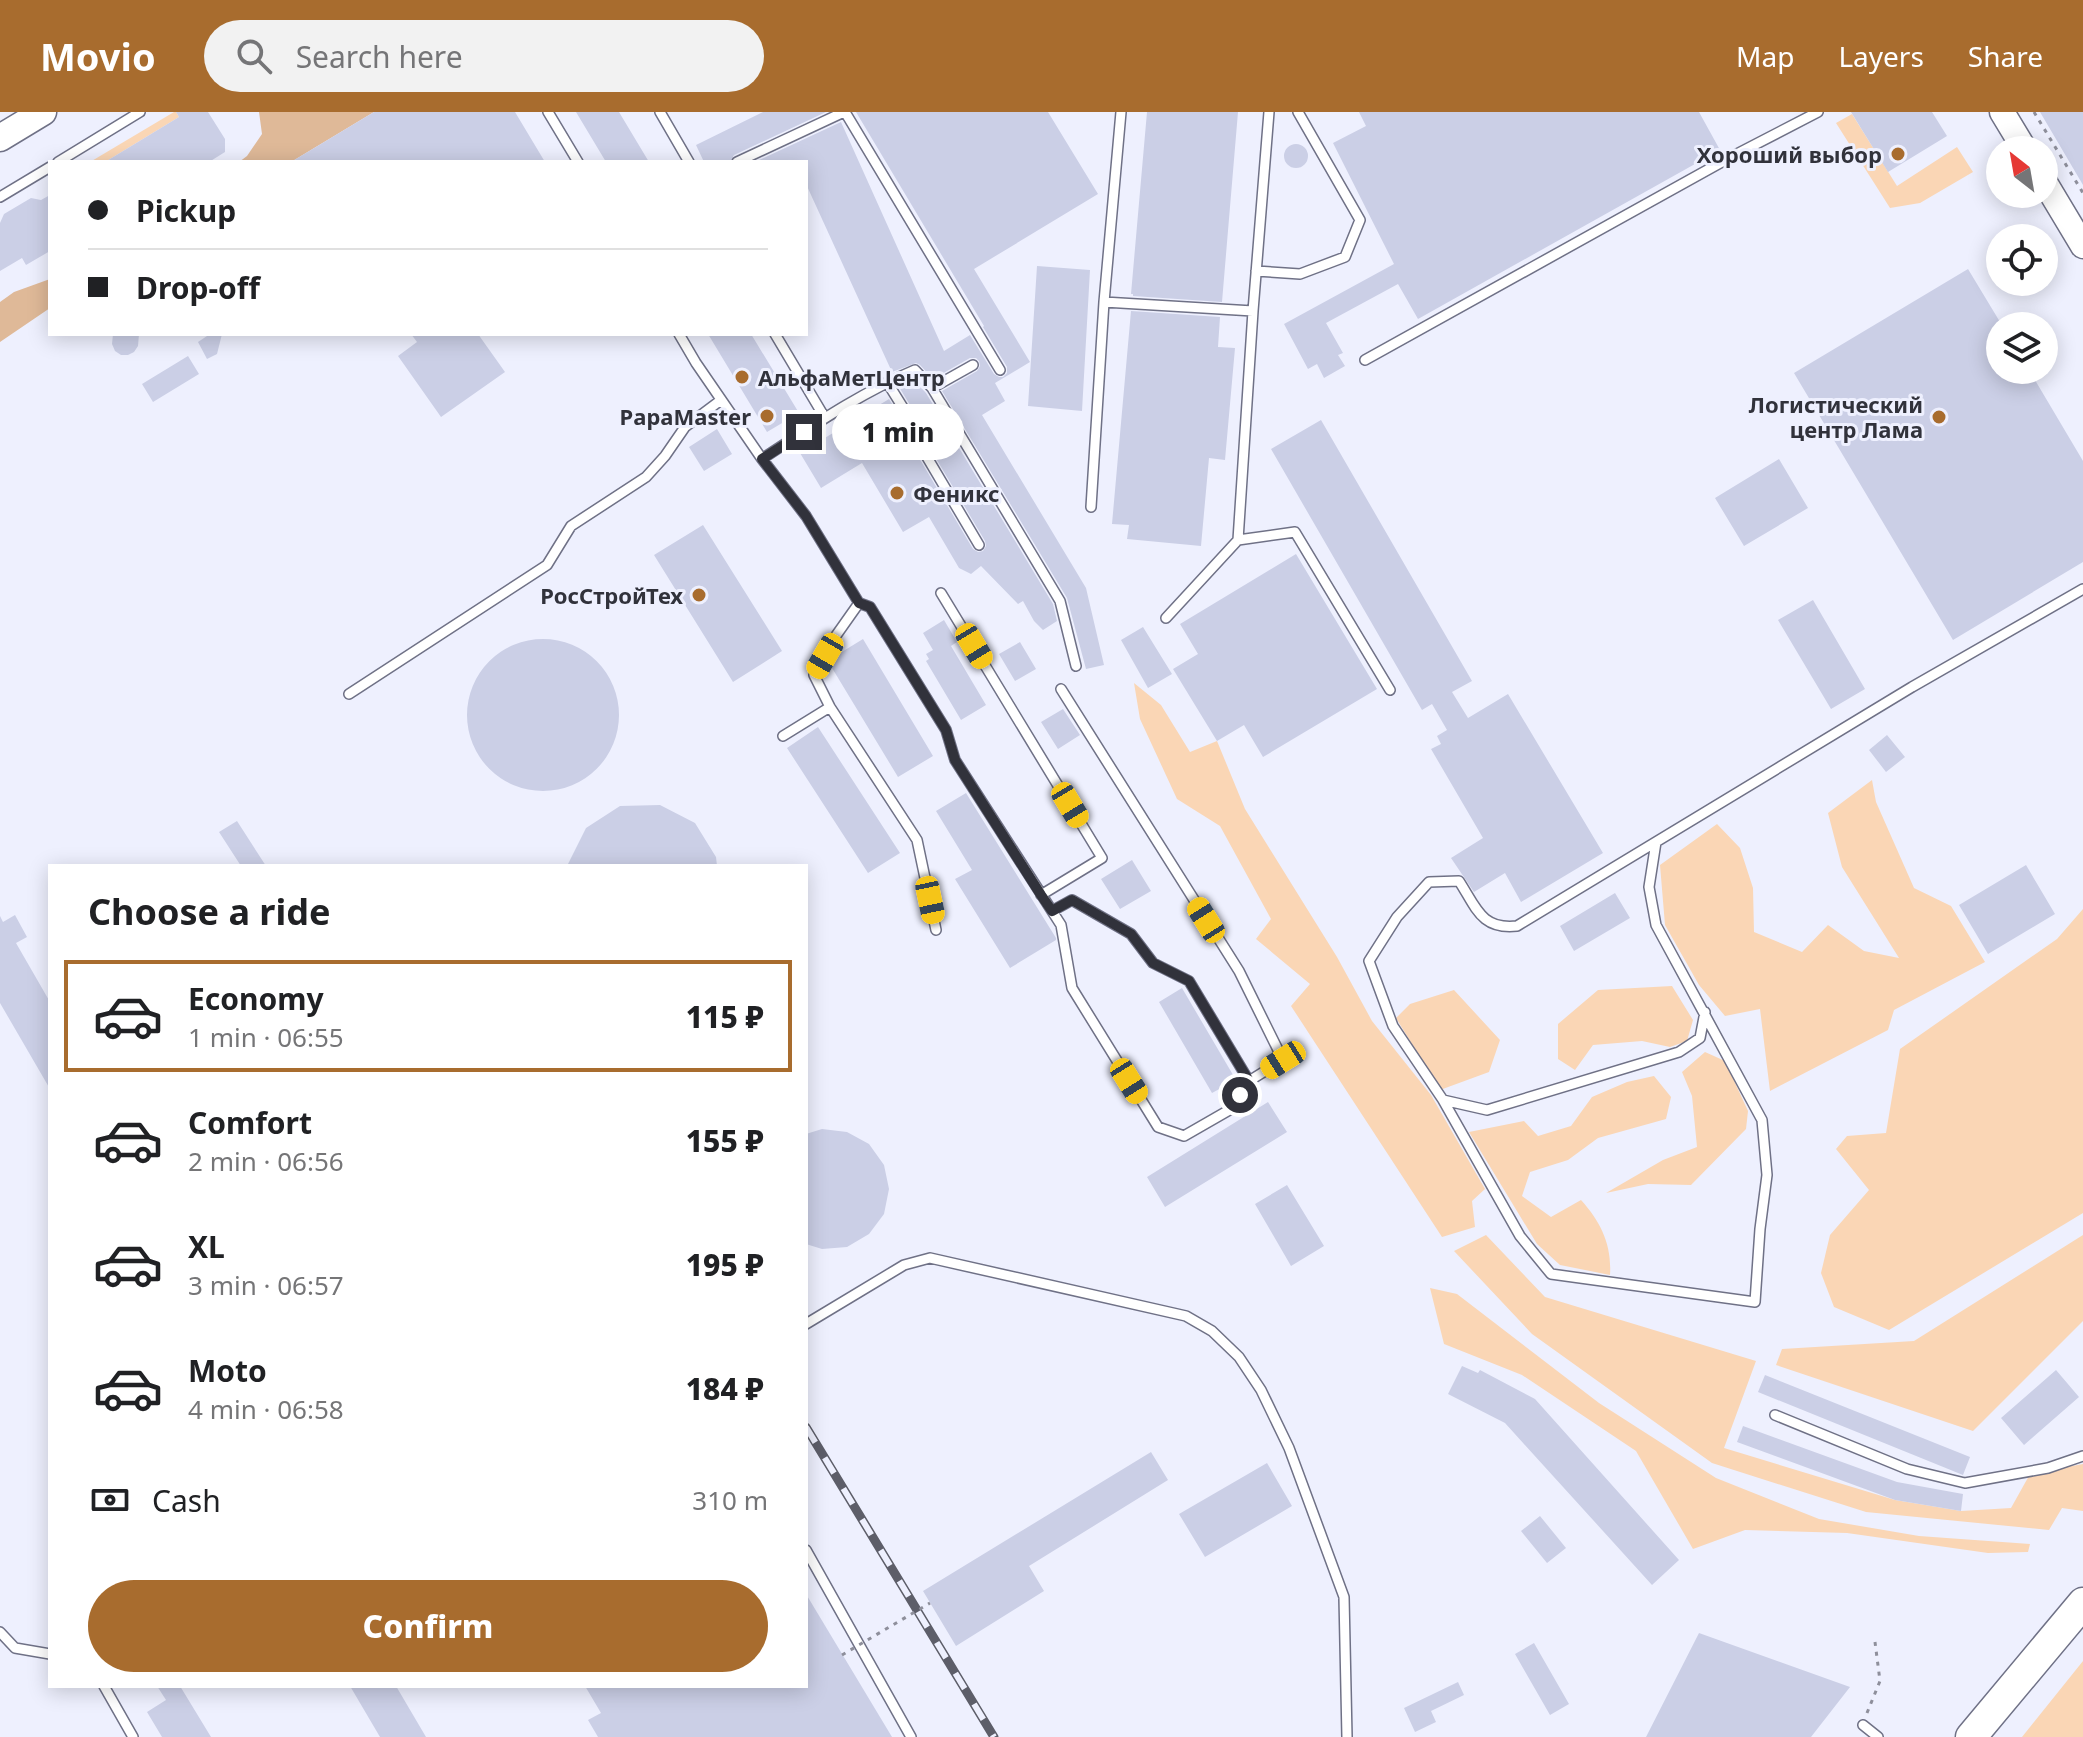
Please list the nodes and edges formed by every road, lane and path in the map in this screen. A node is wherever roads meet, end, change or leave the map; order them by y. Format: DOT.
graph roads {
  1 [pos="43,112"];
  2 [pos="140,112"];
  3 [pos="548,112"];
  4 [pos="660,112"];
  5 [pos="844,112"];
  6 [pos="1121,112"];
  7 [pos="1269,112"];
  8 [pos="1298,112"];
  9 [pos="1818,112"];
  10 [pos="2002,112"];
  11 [pos="2034,112"];
  12 [pos="2017,136"];
  13 [pos="0,138"];
  14 [pos="61,160"];
  15 [pos="577,160"];
  16 [pos="688,160"];
  17 [pos="741,160"];
  18 [pos="48,168"];
  19 [pos="2083,193"];
  20 [pos="0,197"];
  21 [pos="2058,204"];
  22 [pos="2083,246"];
  23 [pos="1256,271"];
  24 [pos="1104,302"];
  25 [pos="1253,311"];
  26 [pos="680,336"];
  27 [pos="776,336"];
  28 [pos="1365,360"];
  29 [pos="973,365"];
  30 [pos="1000,370"];
  31 [pos="887,382"];
  32 [pos="932,388"];
  33 [pos="721,400"];
  34 [pos="825,418"];
  35 [pos="762,459"];
  36 [pos="1091,507"];
  37 [pos="1238,540"];
  38 [pos="979,545"];
  39 [pos="2083,589"];
  40 [pos="941,593"];
  41 [pos="859,603"];
  42 [pos="1166,618"];
  43 [pos="1076,666"];
  44 [pos="1061,689"];
  45 [pos="1390,690"];
  46 [pos="349,694"];
  47 [pos="830,707"];
  48 [pos="783,736"];
  49 [pos="1656,842"];
  50 [pos="1041,895"];
  51 [pos="1052,911"];
  52 [pos="936,930"];
  53 [pos="1705,1012"];
  54 [pos="1249,1081"];
  55 [pos="1443,1100"];
  56 [pos="808,1323"];
  57 [pos="1775,1415"];
  58 [pos="2083,1456"];
  59 [pos="808,1554"];
  60 [pos="930,1603"];
  61 [pos="2083,1603"];
  62 [pos="0,1632"];
  63 [pos="1875,1642"];
  64 [pos="48,1654"];
  65 [pos="842,1655"];
  66 [pos="105,1688"];
  67 [pos="1863,1725"];
  68 [pos="133,1737"];
  69 [pos="911,1737"];
  70 [pos="1347,1737"];
  71 [pos="1878,1737"];
  72 [pos="1971,1737"];
  1 -- 13 [label="main road"];
  2 -- 14 [label="lane"];
  3 -- 15 [label="lane"];
  4 -- 16 [label="lane"];
  5 -- 17 [label="lane"];
  5 -- 30 [label="lane"];
  6 -- 24 [label="lane"];
  7 -- 23 [label="lane"];
  8 -- 23 [label="lane"];
  9 -- 28 [label="lane"];
  10 -- 12 [label="street"];
  11 -- 19 [label="path"];
  18 -- 20 [label="lane"];
  21 -- 22 [label="street"];
  23 -- 25 [label="lane"];
  24 -- 25 [label="lane"];
  24 -- 36 [label="lane"];
  25 -- 37 [label="lane"];
  26 -- 33 [label="lane"];
  27 -- 34 [label="lane"];
  29 -- 32 [label="lane"];
  31 -- 32 [label="lane"];
  31 -- 34 [label="lane"];
  31 -- 38 [label="lane"];
  32 -- 43 [label="lane"];
  33 -- 35 [label="lane"];
  33 -- 46 [label="lane"];
  34 -- 35 [label="lane"];
  35 -- 41 [label="lane"];
  37 -- 42 [label="lane"];
  37 -- 45 [label="lane"];
  39 -- 49 [label="lane"];
  40 -- 50 [label="lane"];
  41 -- 47 [label="lane"];
  41 -- 50 [label="lane"];
  44 -- 54 [label="lane"];
  47 -- 48 [label="lane"];
  47 -- 52 [label="lane"];
  49 -- 53 [label="lane"];
  49 -- 55 [label="lane"];
  50 -- 51 [label="lane"];
  51 -- 54 [label="lane"];
  51 -- 54 [label="lane"];
  53 -- 55 [label="lane"];
  53 -- 55 [label="lane"];
  56 -- 70 [label="lane"];
  57 -- 58 [label="lane"];
  59 -- 69 [label="lane"];
  60 -- 65 [label="path, bridge"];
  61 -- 72 [label="main road"];
  62 -- 64 [label="lane"];
  63 -- 67 [label="path"];
  66 -- 68 [label="lane"];
  67 -- 71 [label="lane"];
}
